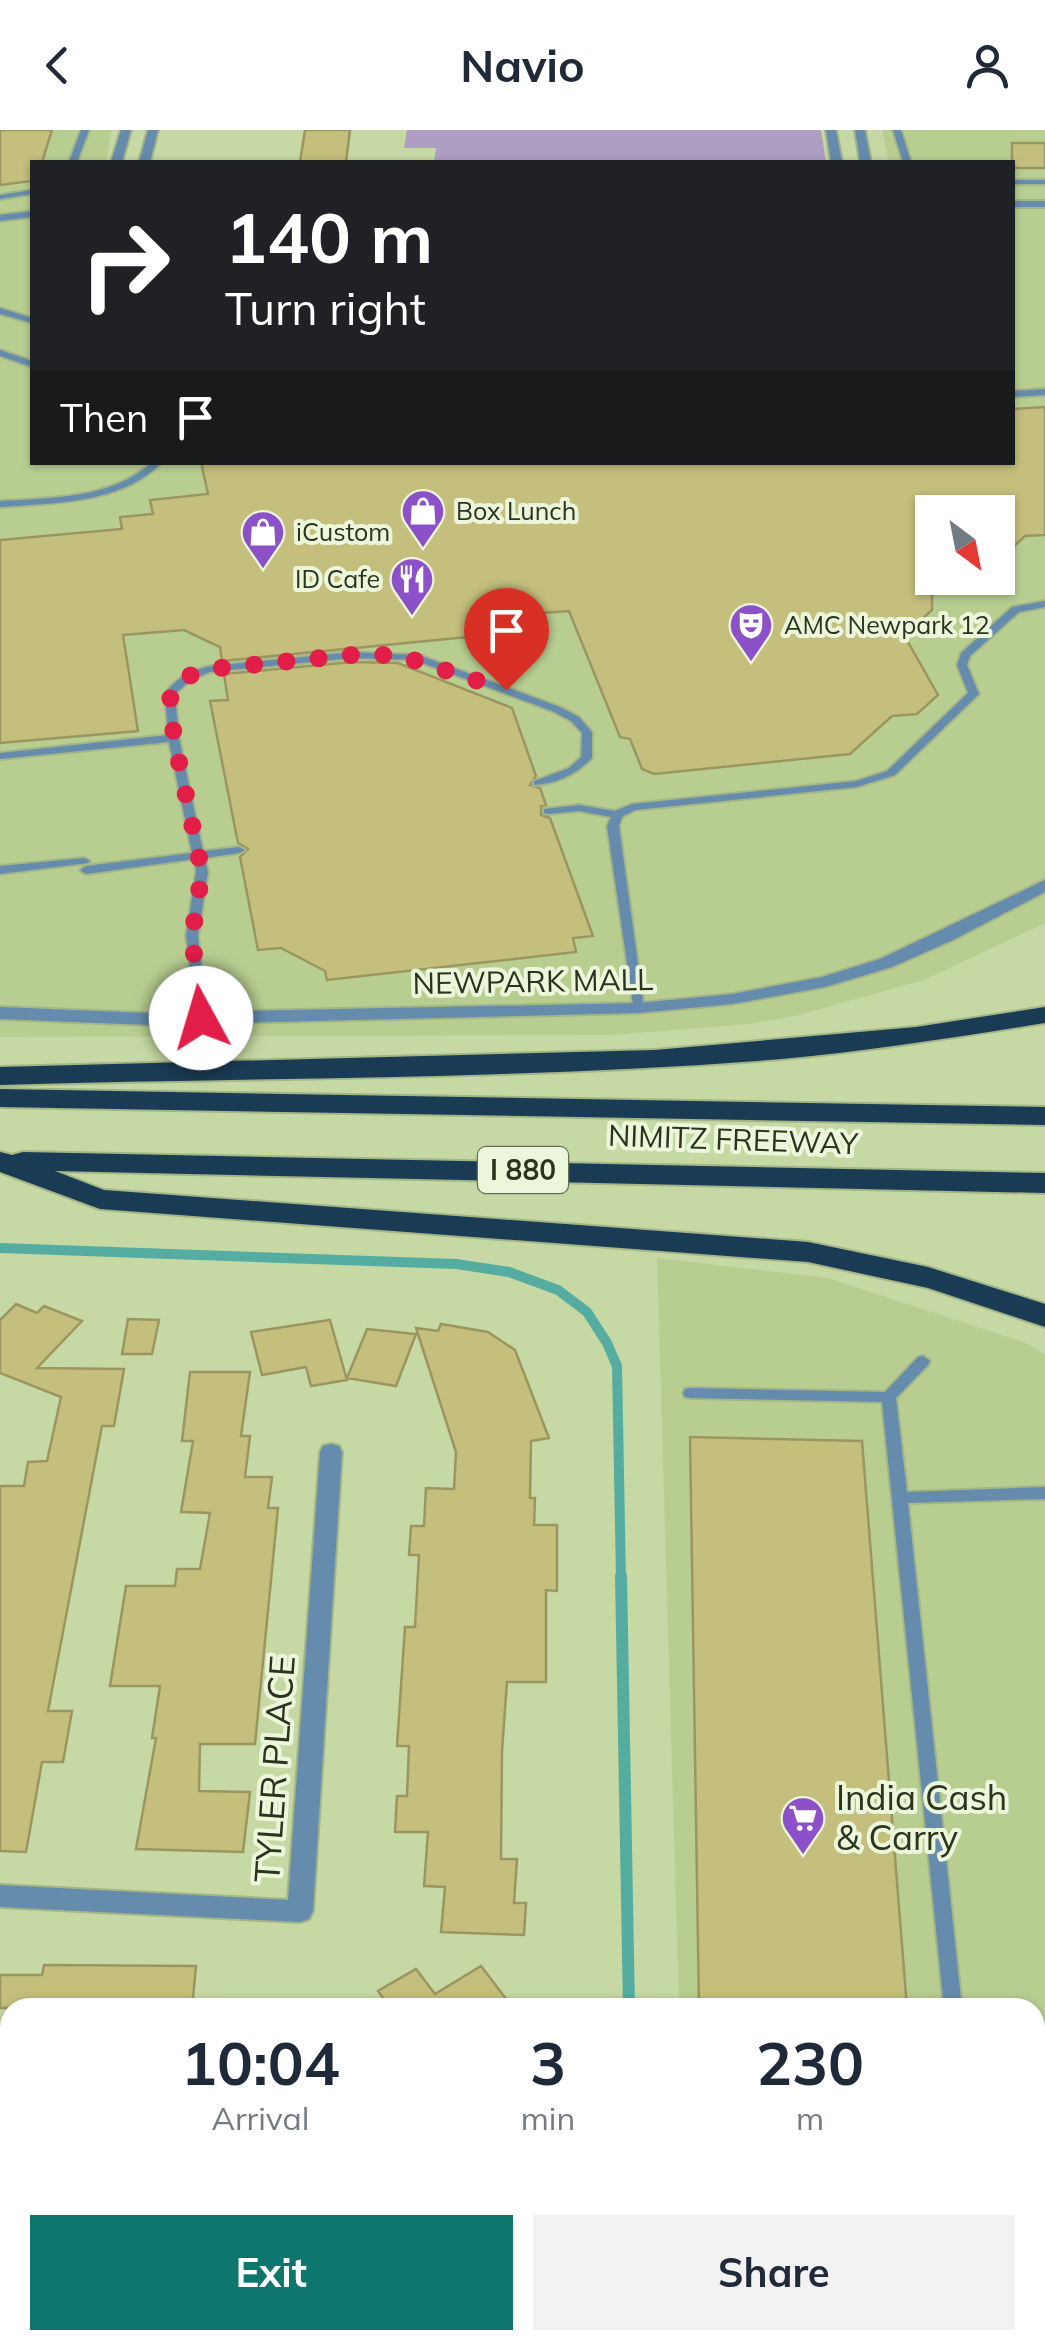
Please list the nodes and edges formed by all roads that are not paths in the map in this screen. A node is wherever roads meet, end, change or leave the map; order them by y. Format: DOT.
graph roads {
  1 [pos="85,130"];
  2 [pos="126,130"];
  3 [pos="154,130"];
  4 [pos="832,130"];
  5 [pos="860,130"];
  6 [pos="898,130"];
  7 [pos="75,160"];
  8 [pos="117,160"];
  9 [pos="145,160"];
  10 [pos="838,160"];
  11 [pos="866,160"];
  12 [pos="906,160"];
  13 [pos="1015,182"];
  14 [pos="1045,182"];
  15 [pos="30,192"];
  16 [pos="0,196"];
  17 [pos="1015,204"];
  18 [pos="1045,204"];
  19 [pos="30,214"];
  20 [pos="0,218"];
  21 [pos="0,311"];
  22 [pos="30,320"];
  23 [pos="0,353"];
  24 [pos="30,363"];
  25 [pos="1045,392"];
  26 [pos="1015,394"];
  27 [pos="155,465"];
  28 [pos="0,504"];
  29 [pos="1045,604"];
  30 [pos="174,738"];
  31 [pos="0,756"];
  32 [pos="538,783"];
  33 [pos="548,811"];
  34 [pos="617,814"];
  35 [pos="239,850"];
  36 [pos="200,855"];
  37 [pos="0,870"];
  38 [pos="1045,885"];
  39 [pos="638,1008"];
  40 [pos="0,1013"];
  41 [pos="1045,1015"];
  42 [pos="201,1018"];
  43 [pos="0,1076"];
  44 [pos="0,1098"];
  45 [pos="1045,1114"];
  46 [pos="0,1161"];
  47 [pos="1045,1183"];
  48 [pos="1045,1316"];
  49 [pos="923,1361"];
  50 [pos="690,1393"];
  51 [pos="889,1397"];
  52 [pos="332,1452"];
  53 [pos="1045,1494"];
  54 [pos="900,1498"];
  55 [pos="0,1896"];
  56 [pos="952,1998"];
  1 -- 7 [label="lane"];
  2 -- 8 [label="street"];
  3 -- 9 [label="street"];
  4 -- 10 [label="street"];
  5 -- 11 [label="street"];
  6 -- 12 [label="lane"];
  13 -- 14 [label="lane"];
  15 -- 16 [label="lane"];
  17 -- 18 [label="street"];
  19 -- 20 [label="street"];
  21 -- 22 [label="lane"];
  23 -- 24 [label="lane"];
  25 -- 26 [label="lane"];
  27 -- 28 [label="lane"];
  29 -- 34 [label="lane"];
  30 -- 31 [label="lane"];
  30 -- 32 [label="lane"];
  30 -- 36 [label="lane"];
  33 -- 34 [label="lane"];
  34 -- 39 [label="lane"];
  35 -- 36 [label="lane"];
  36 -- 37 [label="lane"];
  36 -- 42 [label="lane"];
  38 -- 39 [label="street, NEWPARK MALL"];
  39 -- 42 [label="street, NEWPARK MALL"];
  40 -- 42 [label="street, NEWPARK MALL"];
  41 -- 43 [label="highway"];
  44 -- 45 [label="highway, NIMITZ FREEWAY / I 880"];
  46 -- 47 [label="highway, NIMITZ FREEWAY / I 880"];
  46 -- 48 [label="highway"];
  49 -- 51 [label="lane"];
  50 -- 51 [label="lane"];
  51 -- 54 [label="lane"];
  52 -- 55 [label="street, TYLER PLACE"];
  53 -- 54 [label="lane"];
  54 -- 56 [label="lane"];
}
